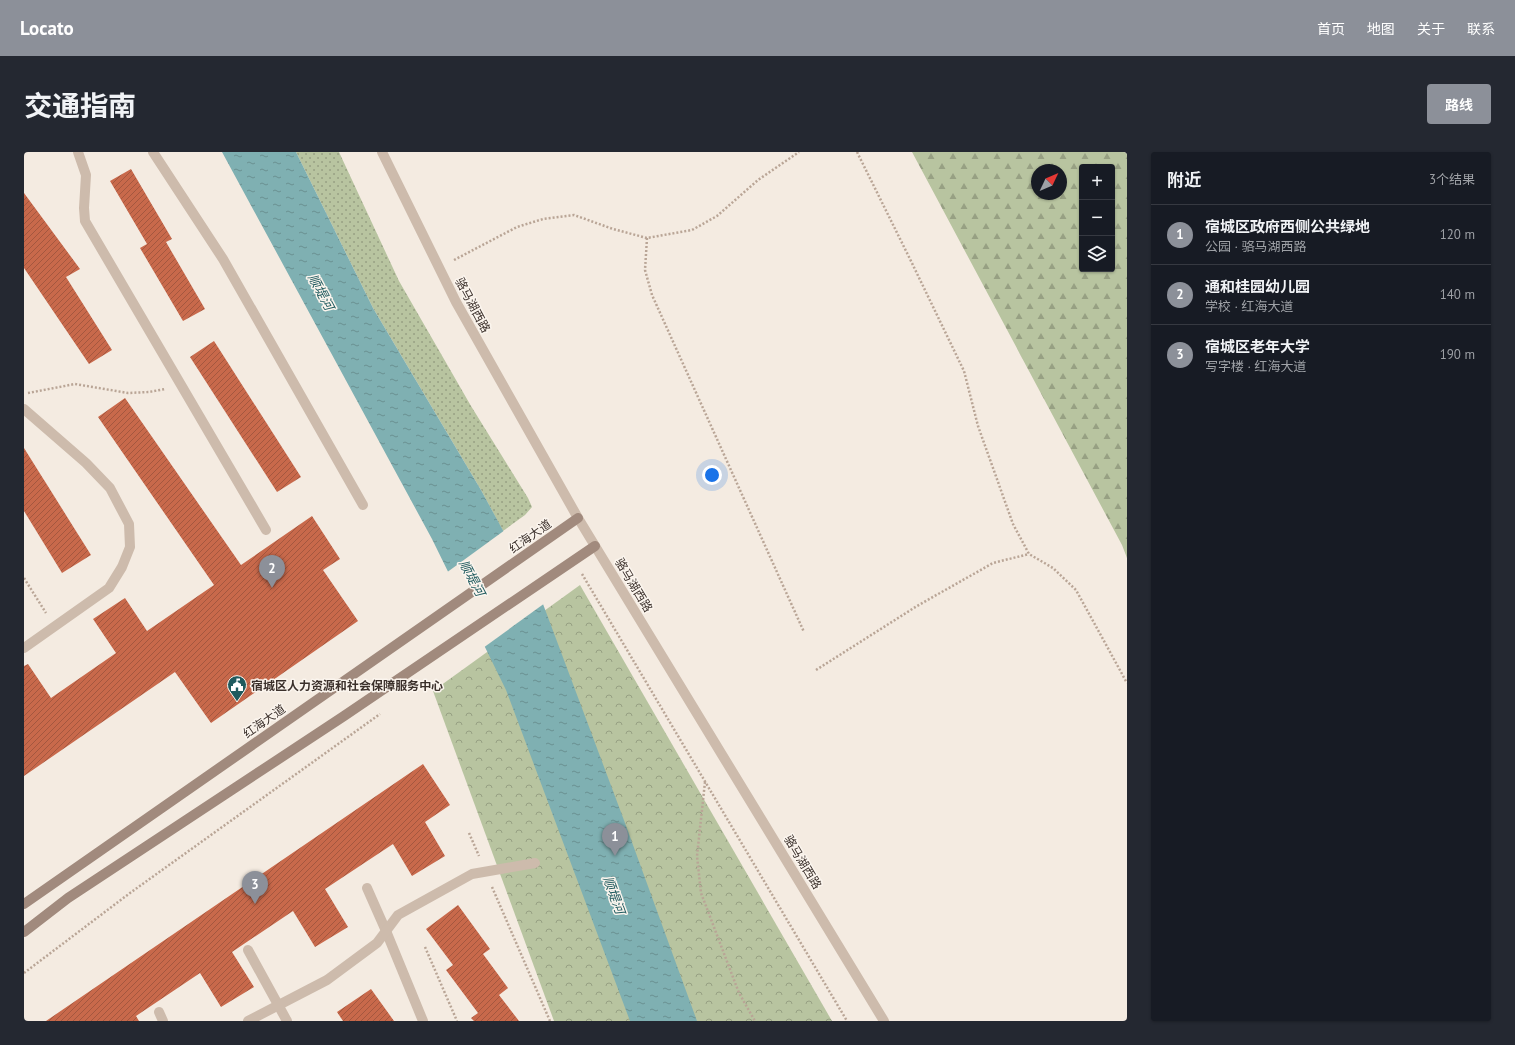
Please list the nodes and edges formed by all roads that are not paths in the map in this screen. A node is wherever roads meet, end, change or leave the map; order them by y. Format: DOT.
graph roads {
  1 [pos="78,152"];
  2 [pos="153,152"];
  3 [pos="382,152"];
  4 [pos="24,409"];
  5 [pos="363,505"];
  6 [pos="578,518"];
  7 [pos="266,530"];
  8 [pos="595,546"];
  9 [pos="24,648"];
  10 [pos="535,863"];
  11 [pos="367,888"];
  12 [pos="24,904"];
  13 [pos="386,931"];
  14 [pos="24,932"];
  15 [pos="248,950"];
  16 [pos="279,1005"];
  17 [pos="248,1021"];
  18 [pos="286,1021"];
  19 [pos="423,1021"];
  20 [pos="884,1021"];
  1 -- 7 [label="street"];
  2 -- 5 [label="street"];
  3 -- 6 [label="street, 骆马湖西路"];
  4 -- 9 [label="street"];
  6 -- 8 [label="street, 骆马湖西路"];
  6 -- 12 [label="main road, 红海大道"];
  8 -- 14 [label="main road"];
  8 -- 20 [label="street, 骆马湖西路"];
  10 -- 13 [label="street"];
  11 -- 13 [label="street"];
  13 -- 16 [label="street"];
  13 -- 19 [label="street"];
  15 -- 16 [label="street"];
  16 -- 17 [label="street"];
  16 -- 18 [label="street"];
}
